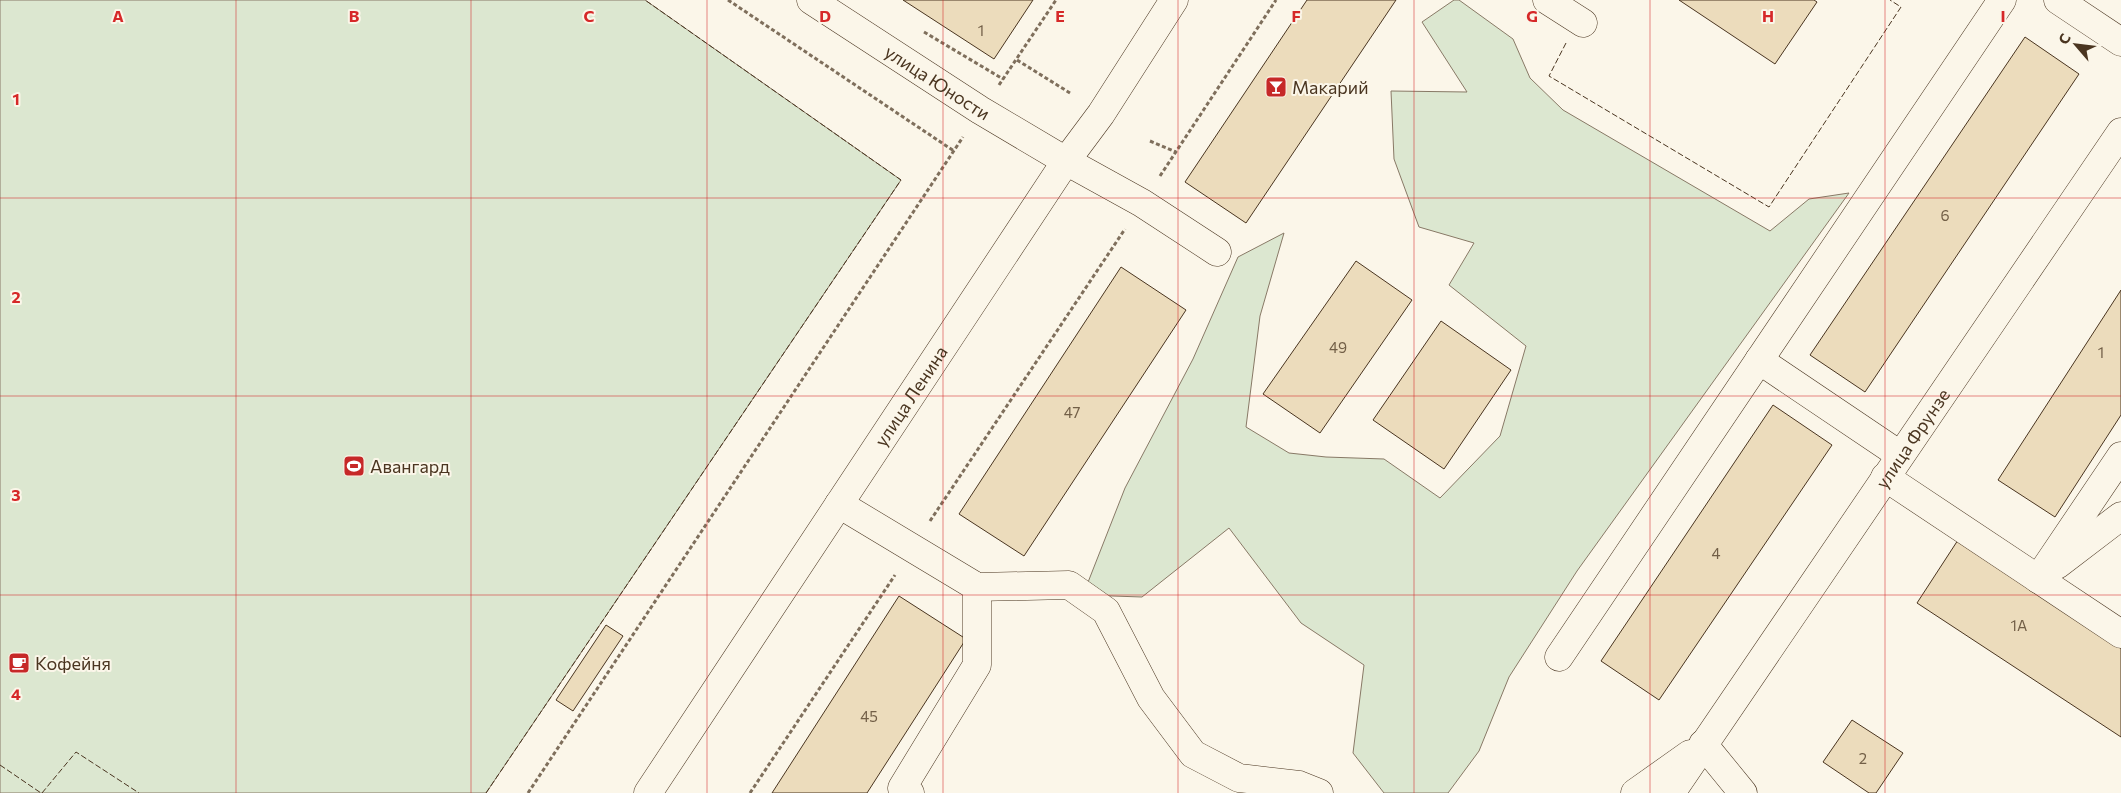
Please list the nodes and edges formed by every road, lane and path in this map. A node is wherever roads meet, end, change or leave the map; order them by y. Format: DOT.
graph roads {
  1 [pos="728,0"];
  2 [pos="811,0"];
  3 [pos="1056,0"];
  4 [pos="1174,0"];
  5 [pos="1276,0"];
  6 [pos="1547,0"];
  7 [pos="2002,0"];
  8 [pos="2058,0"];
  9 [pos="1583,23"];
  10 [pos="920,30"];
  11 [pos="2121,42"];
  12 [pos="1017,60"];
  13 [pos="1003,79"];
  14 [pos="1070,93"];
  15 [pos="980,110"];
  16 [pos="2121,132"];
  17 [pos="1150,141"];
  18 [pos="954,151"];
  19 [pos="1176,152"];
  20 [pos="1066,161"];
  21 [pos="1142,203"];
  22 [pos="1217,252"];
  23 [pos="1759,360"];
  24 [pos="1900,456"];
  25 [pos="2121,456"];
  26 [pos="1885,478"];
  27 [pos="839,504"];
  28 [pos="2121,516"];
  29 [pos="912,548"];
  30 [pos="2038,579"];
  31 [pos="977,587"];
  32 [pos="2121,634"];
  33 [pos="1559,658"];
  34 [pos="1703,744"];
  35 [pos="528,793"];
  36 [pos="648,793"];
  37 [pos="750,793"];
  38 [pos="910,793"];
  39 [pos="1319,793"];
  40 [pos="1635,793"];
  41 [pos="1671,793"];
  42 [pos="1743,793"];
  1 -- 18 [label="path"];
  2 -- 15 [label="street, улица Юности"];
  3 -- 12 [label="path"];
  4 -- 20 [label="street, улица Ленина"];
  5 -- 19 [label="path"];
  6 -- 9 [label="street"];
  7 -- 23 [label="street"];
  8 -- 11 [label="street"];
  10 -- 13 [label="path"];
  12 -- 13 [label="path"];
  12 -- 14 [label="path"];
  13 -- 15 [label="path"];
  15 -- 18 [label="path"];
  15 -- 20 [label="street, улица Юности"];
  16 -- 24 [label="street, улица Фрунзе"];
  17 -- 19 [label="path"];
  18 -- 35 [label="path"];
  19 -- 21 [label="path"];
  20 -- 21 [label="street, улица Юности"];
  20 -- 27 [label="street, улица Ленина"];
  21 -- 22 [label="street, улица Юности"];
  21 -- 29 [label="path"];
  23 -- 24 [label="street"];
  23 -- 33 [label="street"];
  24 -- 26 [label="street, улица Фрунзе"];
  25 -- 30 [label="street"];
  26 -- 30 [label="street"];
  26 -- 34 [label="street, улица Фрунзе"];
  27 -- 29 [label="street"];
  27 -- 36 [label="street, улица Ленина"];
  28 -- 30 [label="street"];
  29 -- 31 [label="street"];
  29 -- 37 [label="path"];
  30 -- 32 [label="street"];
  31 -- 38 [label="street"];
  31 -- 39 [label="street"];
  34 -- 40 [label="street"];
  34 -- 41 [label="street, улица Фрунзе"];
  34 -- 42 [label="street"];
}
